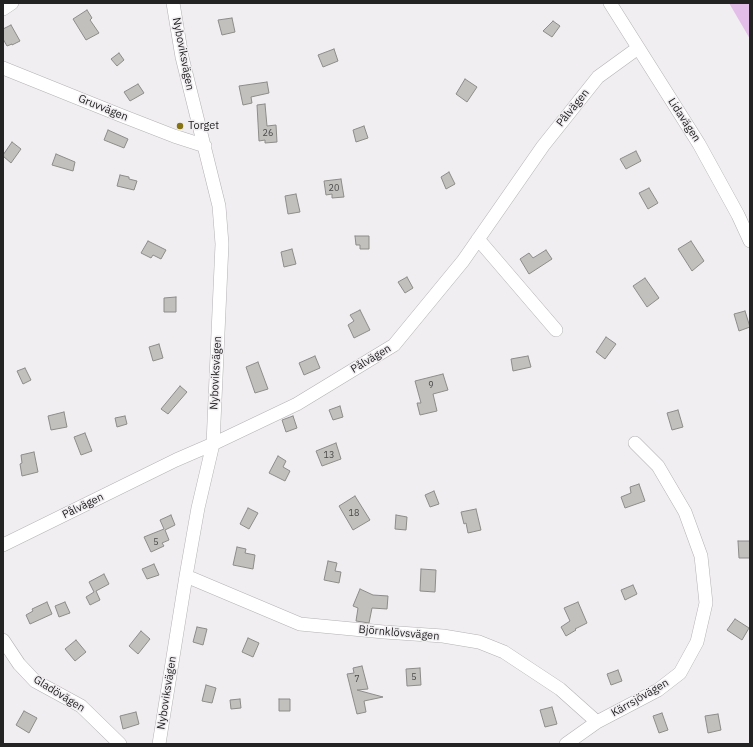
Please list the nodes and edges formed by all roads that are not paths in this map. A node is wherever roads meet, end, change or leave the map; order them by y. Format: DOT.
graph roads {
  1 [pos="12,3"];
  2 [pos="173,3"];
  3 [pos="610,3"];
  4 [pos="3,9"];
  5 [pos="638,48"];
  6 [pos="3,68"];
  7 [pos="205,146"];
  8 [pos="478,239"];
  9 [pos="750,240"];
  10 [pos="556,330"];
  11 [pos="635,443"];
  12 [pos="213,444"];
  13 [pos="3,545"];
  14 [pos="186,576"];
  15 [pos="3,640"];
  16 [pos="597,722"];
  17 [pos="120,744"];
  18 [pos="159,744"];
  19 [pos="566,744"];
  1 -- 4 [label="street"];
  2 -- 7 [label="street, Nyboviksvägen"];
  3 -- 5 [label="street, Lidavägen"];
  5 -- 8 [label="street, Pålvägen"];
  5 -- 9 [label="street, Lidavägen"];
  6 -- 7 [label="street, Gruvvägen"];
  7 -- 12 [label="street, Nyboviksvägen"];
  8 -- 10 [label="street"];
  8 -- 12 [label="street, Pålvägen"];
  11 -- 16 [label="street, Kärrsjövägen"];
  12 -- 13 [label="street, Pålvägen"];
  12 -- 14 [label="street, Nyboviksvägen"];
  14 -- 16 [label="street, Björnklövsvägen"];
  14 -- 18 [label="street, Nyboviksvägen"];
  15 -- 17 [label="street, Gladövägen"];
  16 -- 19 [label="street, Kärrsjövägen"];
}
